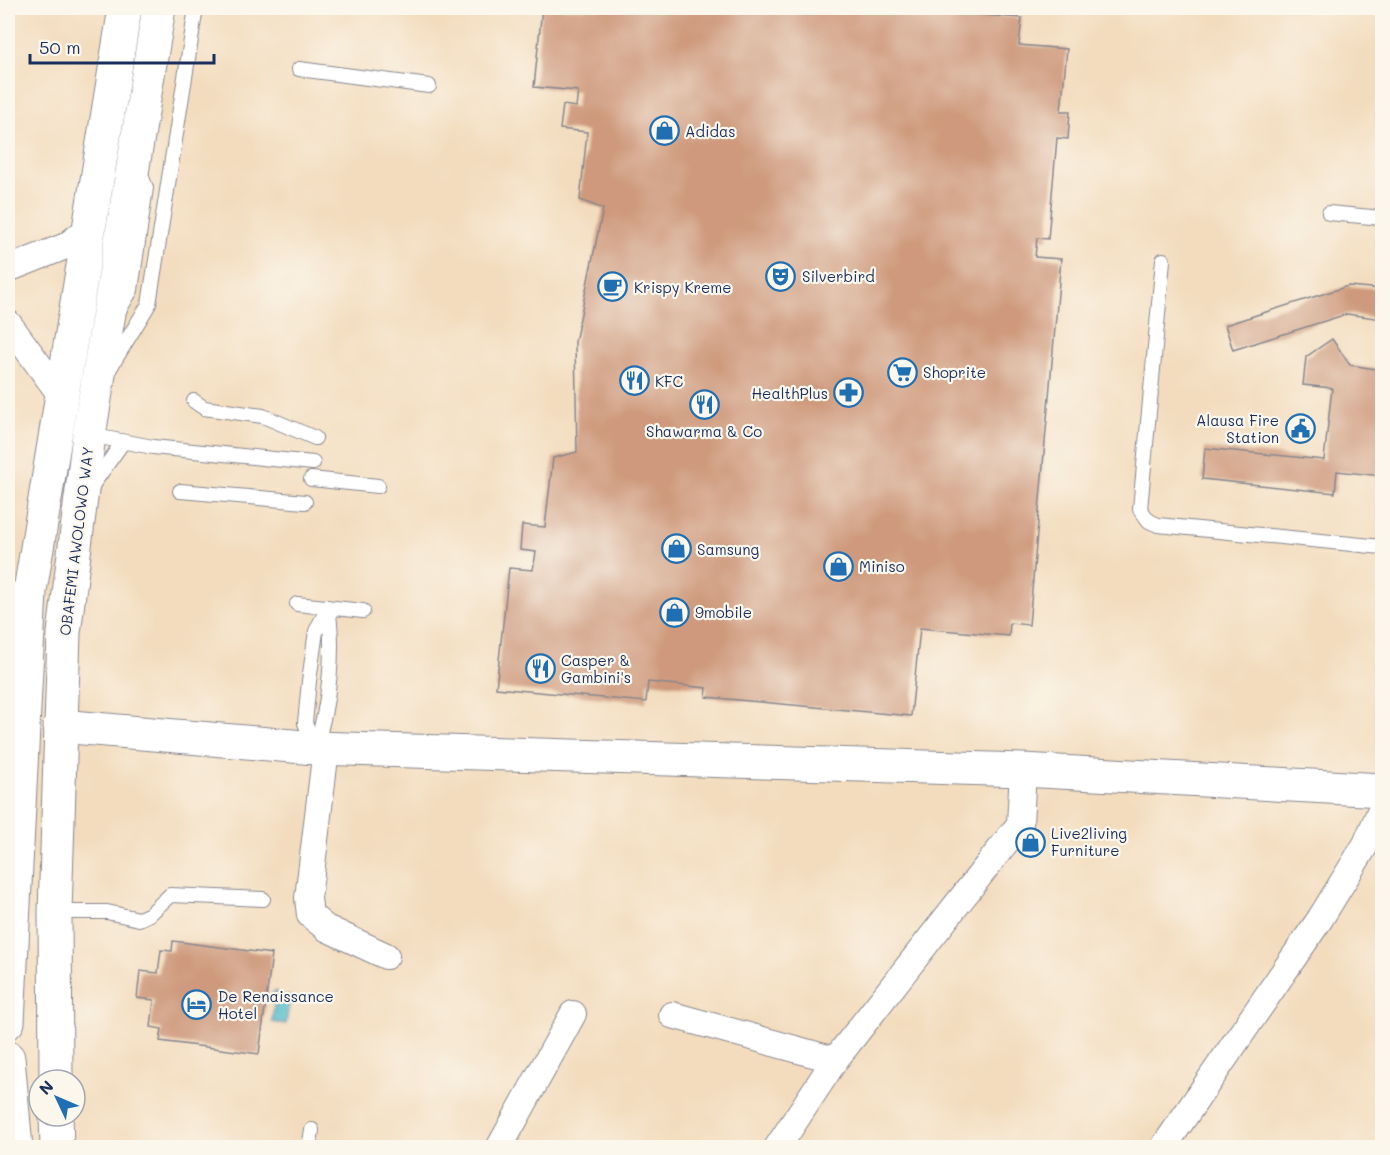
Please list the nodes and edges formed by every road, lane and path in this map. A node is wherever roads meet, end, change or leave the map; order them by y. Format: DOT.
graph roads {
  1 [pos="125,8"];
  2 [pos="159,8"];
  3 [pos="196,8"];
  4 [pos="299,69"];
  5 [pos="429,87"];
  6 [pos="1329,213"];
  7 [pos="1383,218"];
  8 [pos="91,227"];
  9 [pos="1163,260"];
  10 [pos="8,269"];
  11 [pos="8,323"];
  12 [pos="95,393"];
  13 [pos="63,398"];
  14 [pos="194,401"];
  15 [pos="89,435"];
  16 [pos="315,438"];
  17 [pos="123,442"];
  18 [pos="313,463"];
  19 [pos="311,479"];
  20 [pos="378,486"];
  21 [pos="180,491"];
  22 [pos="81,502"];
  23 [pos="305,502"];
  24 [pos="1383,547"];
  25 [pos="19,590"];
  26 [pos="297,604"];
  27 [pos="328,608"];
  28 [pos="363,611"];
  29 [pos="60,726"];
  30 [pos="320,748"];
  31 [pos="1023,770"];
  32 [pos="1383,790"];
  33 [pos="1383,807"];
  34 [pos="12,817"];
  35 [pos="263,899"];
  36 [pos="55,912"];
  37 [pos="386,956"];
  38 [pos="573,1014"];
  39 [pos="672,1015"];
  40 [pos="8,1022"];
  41 [pos="8,1058"];
  42 [pos="835,1060"];
  43 [pos="56,1068"];
  44 [pos="56,1128"];
  45 [pos="312,1130"];
  46 [pos="16,1148"];
  47 [pos="57,1148"];
  48 [pos="309,1148"];
  49 [pos="500,1148"];
  50 [pos="777,1148"];
  51 [pos="1163,1148"];
  1 -- 8 [label="main road"];
  2 -- 12 [label="main road, OBAFEMI AWOLOWO WAY"];
  3 -- 12 [label="lane"];
  4 -- 5 [label="lane"];
  6 -- 7 [label="lane"];
  8 -- 10 [label="street"];
  8 -- 13 [label="main road"];
  9 -- 24 [label="lane"];
  11 -- 13 [label="street"];
  12 -- 15 [label="main road, OBAFEMI AWOLOWO WAY"];
  13 -- 25 [label="main road"];
  14 -- 16 [label="lane"];
  15 -- 17 [label="lane"];
  15 -- 22 [label="main road, OBAFEMI AWOLOWO WAY"];
  17 -- 18 [label="lane"];
  17 -- 22 [label="lane"];
  19 -- 20 [label="lane"];
  21 -- 23 [label="lane"];
  22 -- 29 [label="main road, OBAFEMI AWOLOWO WAY"];
  25 -- 34 [label="main road"];
  26 -- 27 [label="lane"];
  27 -- 28 [label="lane"];
  27 -- 30 [label="lane"];
  29 -- 30 [label="main road"];
  29 -- 36 [label="main road, OBAFEMI AWOLOWO WAY"];
  30 -- 31 [label="main road"];
  30 -- 37 [label="street"];
  31 -- 32 [label="main road"];
  31 -- 42 [label="street"];
  33 -- 51 [label="street"];
  34 -- 40 [label="main road"];
  35 -- 36 [label="lane"];
  36 -- 43 [label="main road, OBAFEMI AWOLOWO WAY"];
  38 -- 49 [label="street"];
  39 -- 42 [label="street"];
  41 -- 46 [label="main road"];
  42 -- 50 [label="street"];
  44 -- 47 [label="main road"];
  45 -- 48 [label="lane"];
}
